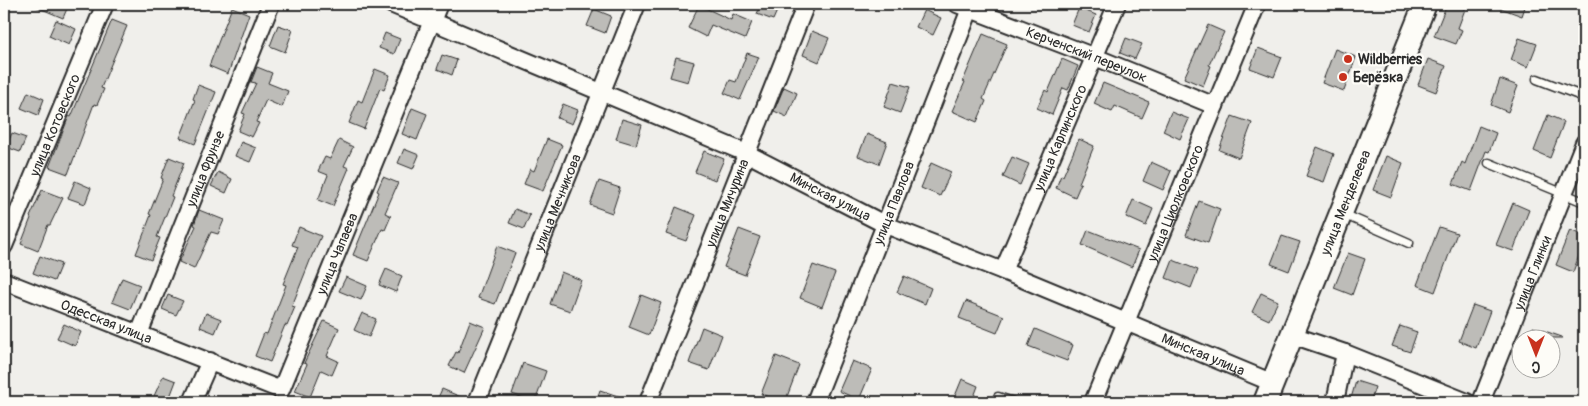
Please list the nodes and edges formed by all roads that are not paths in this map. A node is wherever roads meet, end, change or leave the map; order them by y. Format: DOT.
graph roads {
  1 [pos="105,4"];
  2 [pos="271,4"];
  3 [pos="391,4"];
  4 [pos="439,4"];
  5 [pos="637,4"];
  6 [pos="806,4"];
  7 [pos="1117,4"];
  8 [pos="1257,4"];
  9 [pos="1425,4"];
  10 [pos="966,5"];
  11 [pos="432,21"];
  12 [pos="1095,57"];
  13 [pos="1537,78"];
  14 [pos="603,92"];
  15 [pos="1584,97"];
  16 [pos="1215,106"];
  17 [pos="1584,143"];
  18 [pos="746,153"];
  19 [pos="1489,163"];
  20 [pos="1564,194"];
  21 [pos="1584,202"];
  22 [pos="1341,213"];
  23 [pos="886,225"];
  24 [pos="1409,243"];
  25 [pos="4,246"];
  26 [pos="1003,271"];
  27 [pos="4,281"];
  28 [pos="1126,323"];
  29 [pos="139,334"];
  30 [pos="1292,334"];
  31 [pos="1345,353"];
  32 [pos="210,361"];
  33 [pos="1269,392"];
  34 [pos="998,397"];
  35 [pos="192,402"];
  36 [pos="477,402"];
  37 [pos="648,402"];
  38 [pos="816,402"];
  39 [pos="1012,402"];
  40 [pos="1093,402"];
  41 [pos="1335,402"];
  42 [pos="1467,402"];
  43 [pos="1481,402"];
  1 -- 25 [label="street, улица Котовского"];
  2 -- 29 [label="street, улица Фрунзе"];
  3 -- 11 [label="street, Минская улица"];
  4 -- 11 [label="street, улица Чапаева"];
  5 -- 14 [label="street, улица Мечникова"];
  6 -- 18 [label="street, улица Мичурина"];
  7 -- 12 [label="street, улица Карпинского"];
  8 -- 16 [label="street, улица Циолковского"];
  9 -- 22 [label="street, улица Менделеева"];
  10 -- 12 [label="street, Керченский переулок"];
  10 -- 23 [label="street, улица Павлова"];
  11 -- 14 [label="street, Минская улица"];
  11 -- 32 [label="street, улица Чапаева"];
  12 -- 16 [label="street, Керченский переулок"];
  12 -- 26 [label="street, улица Карпинского"];
  13 -- 15 [label="lane"];
  14 -- 18 [label="street, Минская улица"];
  14 -- 36 [label="street, улица Мечникова"];
  16 -- 28 [label="street, улица Циолковского"];
  17 -- 20 [label="street, улица Глинки"];
  18 -- 23 [label="street, Минская улица"];
  18 -- 37 [label="street, улица Мичурина"];
  19 -- 20 [label="lane"];
  20 -- 21 [label="lane"];
  20 -- 43 [label="street, улица Глинки"];
  22 -- 24 [label="lane"];
  22 -- 30 [label="street, улица Менделеева"];
  23 -- 26 [label="street, Минская улица"];
  23 -- 38 [label="street, улица Павлова"];
  26 -- 28 [label="street, Минская улица"];
  27 -- 29 [label="street, Одесская улица"];
  28 -- 33 [label="street, Минская улица"];
  28 -- 40 [label="street, улица Циолковского"];
  29 -- 32 [label="street, Одесская улица"];
  30 -- 31 [label="street"];
  30 -- 33 [label="street, улица Менделеева"];
  31 -- 41 [label="street"];
  31 -- 42 [label="street"];
  32 -- 35 [label="street"];
  34 -- 39 [label="lane"];
}
